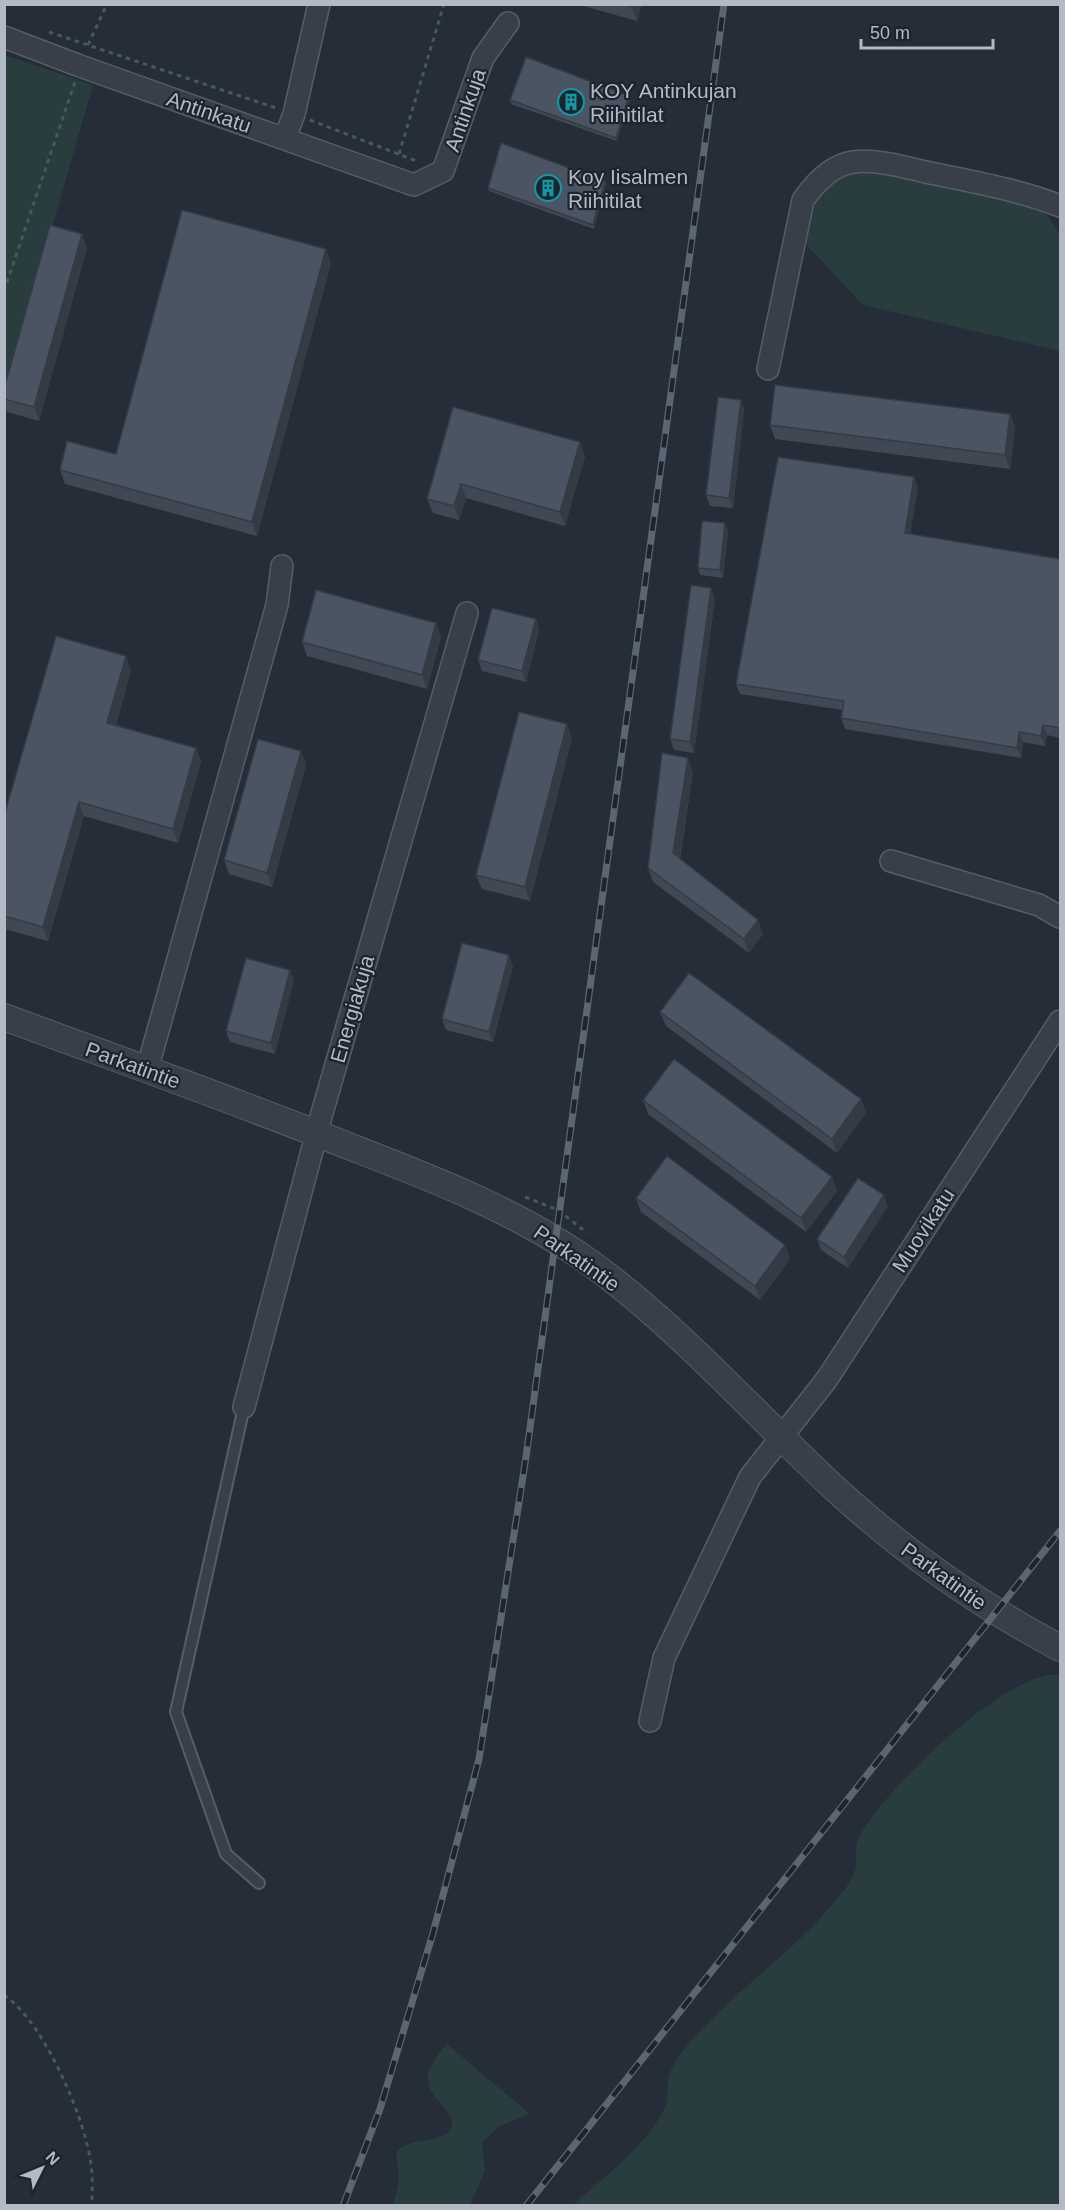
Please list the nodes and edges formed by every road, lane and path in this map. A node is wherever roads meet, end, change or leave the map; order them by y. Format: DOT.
graph roads {
  1 [pos="107,4"];
  2 [pos="319,4"];
  3 [pos="444,4"];
  4 [pos="508,23"];
  5 [pos="46,31"];
  6 [pos="4,37"];
  7 [pos="88,45"];
  8 [pos="80,66"];
  9 [pos="294,114"];
  10 [pos="285,138"];
  11 [pos="399,154"];
  12 [pos="443,171"];
  13 [pos="414,185"];
  14 [pos="1060,206"];
  15 [pos="4,291"];
  16 [pos="768,369"];
  17 [pos="282,566"];
  18 [pos="467,613"];
  19 [pos="891,861"];
  20 [pos="1060,917"];
  21 [pos="4,1017"];
  22 [pos="1060,1021"];
  23 [pos="147,1070"];
  24 [pos="318,1134"];
  25 [pos="515,1193"];
  26 [pos="589,1235"];
  27 [pos="244,1407"];
  28 [pos="782,1436"];
  29 [pos="1060,1648"];
  30 [pos="650,1721"];
  31 [pos="259,1883"];
  32 [pos="4,1995"];
  33 [pos="92,2205"];
  1 -- 7 [label="path"];
  2 -- 9 [label="street"];
  3 -- 11 [label="path"];
  4 -- 12 [label="street, Antinkuja"];
  5 -- 7 [label="path"];
  6 -- 8 [label="street, Antinkatu"];
  7 -- 8 [label="path"];
  7 -- 9 [label="path"];
  8 -- 10 [label="street, Antinkatu"];
  8 -- 15 [label="path"];
  9 -- 10 [label="street"];
  9 -- 11 [label="path"];
  10 -- 13 [label="street, Antinkatu"];
  11 -- 12 [label="path"];
  12 -- 13 [label="street, Antinkuja"];
  14 -- 16 [label="street"];
  17 -- 23 [label="street"];
  18 -- 24 [label="street, Energiakuja"];
  19 -- 20 [label="street"];
  21 -- 23 [label="street, Parkatintie"];
  22 -- 28 [label="street, Muovikatu"];
  23 -- 24 [label="street, Parkatintie"];
  24 -- 27 [label="street, Energiakuja"];
  24 -- 28 [label="street, Parkatintie"];
  25 -- 26 [label="path"];
  27 -- 31 [label="lane"];
  28 -- 29 [label="street, Parkatintie"];
  28 -- 30 [label="street, Muovikatu"];
  32 -- 33 [label="path"];
}
